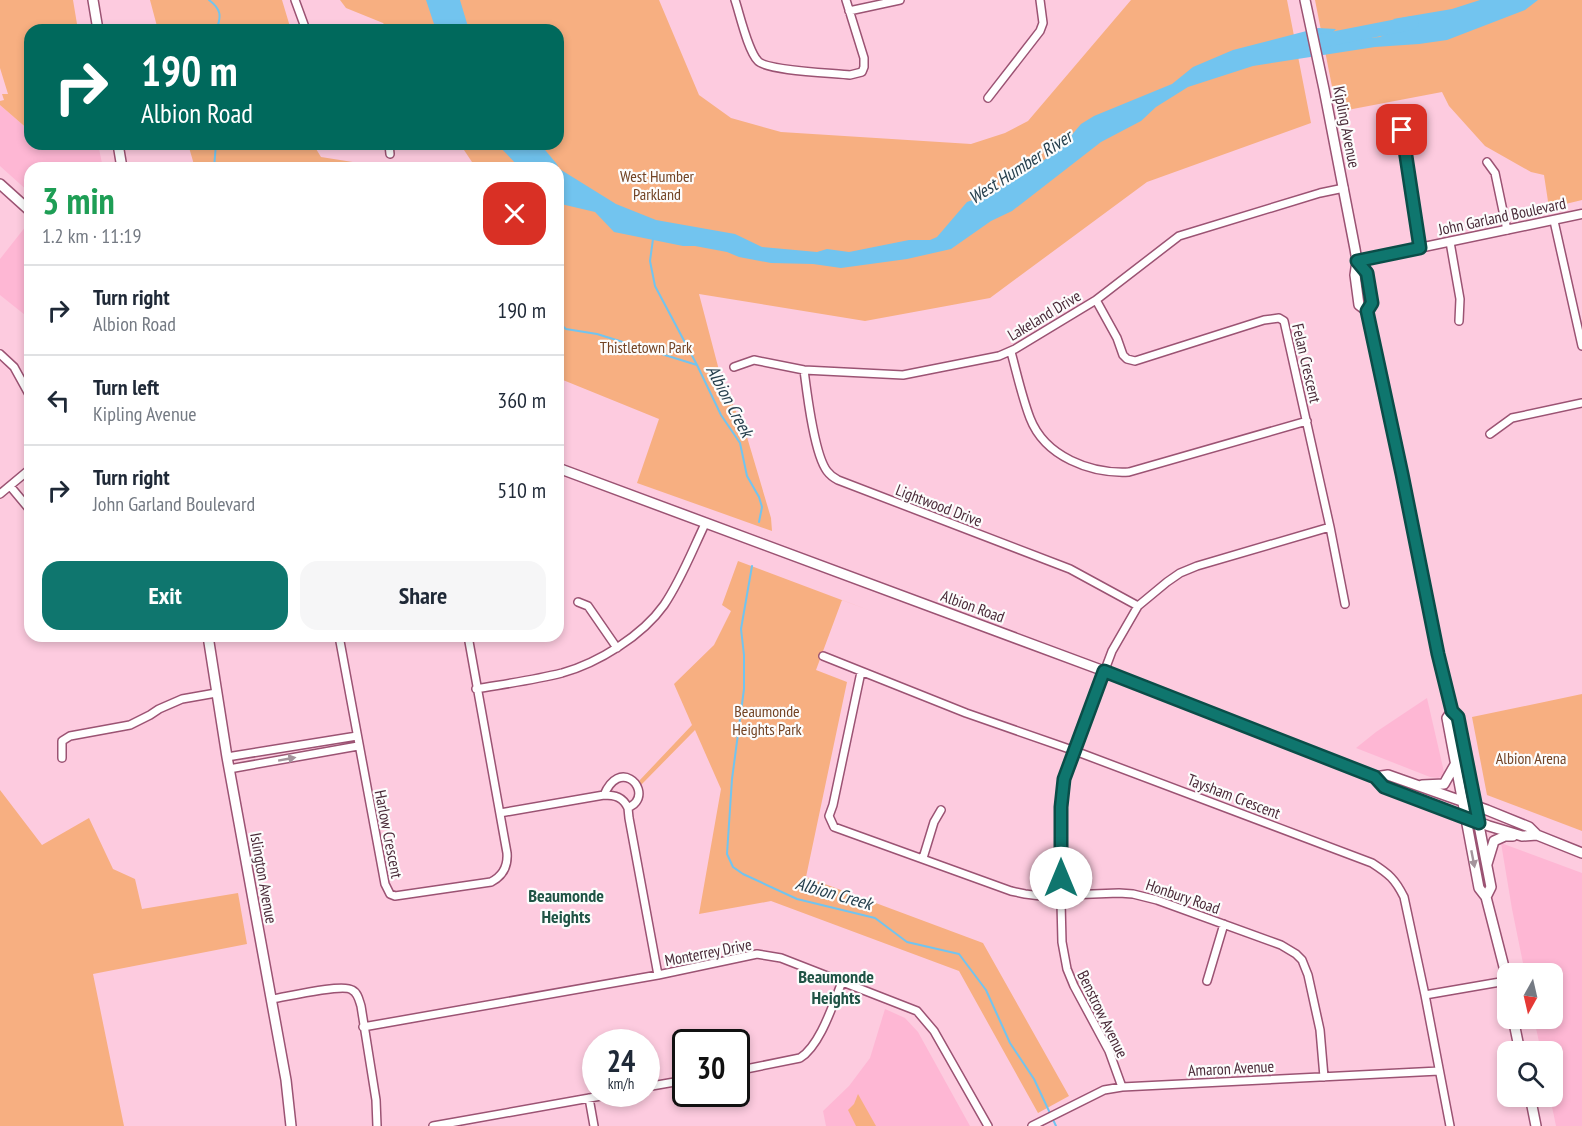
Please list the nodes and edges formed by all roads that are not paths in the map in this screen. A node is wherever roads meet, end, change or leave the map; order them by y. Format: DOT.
graph roads {
  1 [pos="93,0"];
  2 [pos="295,0"];
  3 [pos="735,0"];
  4 [pos="846,0"];
  5 [pos="900,0"];
  6 [pos="1040,0"];
  7 [pos="1305,0"];
  8 [pos="849,11"];
  9 [pos="97,24"];
  10 [pos="304,24"];
  11 [pos="988,98"];
  12 [pos="1402,130"];
  13 [pos="390,150"];
  14 [pos="390,154"];
  15 [pos="1487,162"];
  16 [pos="0,184"];
  17 [pos="1344,188"];
  18 [pos="24,206"];
  19 [pos="1582,214"];
  20 [pos="1554,221"];
  21 [pos="1508,230"];
  22 [pos="1450,242"];
  23 [pos="1420,248"];
  24 [pos="1357,261"];
  25 [pos="1096,300"];
  26 [pos="1459,321"];
  27 [pos="1582,346"];
  28 [pos="1011,352"];
  29 [pos="0,354"];
  30 [pos="734,367"];
  31 [pos="804,370"];
  32 [pos="24,385"];
  33 [pos="1582,403"];
  34 [pos="1307,421"];
  35 [pos="1490,434"];
  36 [pos="564,470"];
  37 [pos="24,474"];
  38 [pos="10,486"];
  39 [pos="0,494"];
  40 [pos="24,503"];
  41 [pos="705,524"];
  42 [pos="1330,527"];
  43 [pos="578,602"];
  44 [pos="1345,604"];
  45 [pos="1138,606"];
  46 [pos="209,642"];
  47 [pos="340,642"];
  48 [pos="469,642"];
  49 [pos="617,648"];
  50 [pos="823,656"];
  51 [pos="1104,671"];
  52 [pos="861,672"];
  53 [pos="476,689"];
  54 [pos="216,693"];
  55 [pos="1452,711"];
  56 [pos="357,736"];
  57 [pos="358,746"];
  58 [pos="1074,751"];
  59 [pos="62,758"];
  60 [pos="227,758"];
  61 [pos="1456,763"];
  62 [pos="229,769"];
  63 [pos="1375,777"];
  64 [pos="1419,785"];
  65 [pos="604,795"];
  66 [pos="1463,802"];
  67 [pos="1476,807"];
  68 [pos="628,808"];
  69 [pos="942,810"];
  70 [pos="500,813"];
  71 [pos="1466,818"];
  72 [pos="1479,823"];
  73 [pos="1537,835"];
  74 [pos="1522,836"];
  75 [pos="1582,853"];
  76 [pos="923,858"];
  77 [pos="1487,866"];
  78 [pos="1061,894"];
  79 [pos="1486,897"];
  80 [pos="1224,924"];
  81 [pos="1502,963"];
  82 [pos="658,975"];
  83 [pos="1207,981"];
  84 [pos="842,982"];
  85 [pos="1497,987"];
  86 [pos="1425,995"];
  87 [pos="272,999"];
  88 [pos="363,1027"];
  89 [pos="750,1068"];
  90 [pos="1439,1071"];
  91 [pos="1324,1077"];
  92 [pos="1122,1087"];
  93 [pos="582,1099"];
  94 [pos="591,1107"];
  95 [pos="1532,1107"];
  96 [pos="291,1126"];
  97 [pos="378,1126"];
  98 [pos="433,1126"];
  99 [pos="594,1126"];
  100 [pos="988,1126"];
  101 [pos="1032,1126"];
  102 [pos="1450,1126"];
  103 [pos="1536,1126"];
  1 -- 9 [label="main road"];
  2 -- 10 [label="street"];
  3 -- 8 [label="street"];
  4 -- 8 [label="street"];
  5 -- 8 [label="street"];
  6 -- 11 [label="street"];
  7 -- 17 [label="main road, Kipling Avenue"];
  12 -- 23 [label="street"];
  13 -- 14 [label="street"];
  15 -- 21 [label="street"];
  16 -- 18 [label="main road"];
  17 -- 24 [label="main road, Kipling Avenue"];
  17 -- 25 [label="street, Lakeland Drive"];
  19 -- 20 [label="street, John Garland Boulevard"];
  20 -- 21 [label="street, John Garland Boulevard"];
  20 -- 27 [label="street"];
  21 -- 22 [label="street, John Garland Boulevard"];
  22 -- 23 [label="street, John Garland Boulevard"];
  22 -- 26 [label="street"];
  23 -- 24 [label="street, John Garland Boulevard"];
  24 -- 55 [label="main road, Kipling Avenue"];
  25 -- 28 [label="street, Lakeland Drive"];
  25 -- 34 [label="street, Felan Crescent"];
  28 -- 31 [label="street, Lakeland Drive"];
  28 -- 34 [label="street"];
  29 -- 32 [label="street"];
  30 -- 31 [label="street, Lakeland Drive"];
  31 -- 45 [label="street, Lightwood Drive"];
  33 -- 35 [label="street"];
  34 -- 42 [label="street, Felan Crescent"];
  36 -- 41 [label="main road, Albion Road"];
  37 -- 38 [label="street"];
  38 -- 39 [label="street"];
  38 -- 40 [label="street"];
  41 -- 49 [label="street"];
  41 -- 51 [label="main road, Albion Road"];
  42 -- 44 [label="street, Felan Crescent"];
  42 -- 45 [label="street"];
  43 -- 49 [label="street"];
  45 -- 51 [label="street, Benstrow Avenue"];
  46 -- 54 [label="main road, Islington Avenue"];
  47 -- 56 [label="street, Harlow Crescent"];
  48 -- 53 [label="street, Harlow Crescent"];
  49 -- 53 [label="street"];
  50 -- 52 [label="street, Taysham Crescent"];
  51 -- 58 [label="street, Benstrow Avenue"];
  51 -- 63 [label="main road, Albion Road"];
  52 -- 58 [label="street, Taysham Crescent"];
  52 -- 76 [label="street, Honbury Road"];
  53 -- 70 [label="street, Harlow Crescent"];
  54 -- 59 [label="street"];
  54 -- 60 [label="main road, Islington Avenue"];
  55 -- 61 [label="main road, Kipling Avenue"];
  55 -- 67 [label="main road, Kipling Avenue"];
  56 -- 57 [label="street, Harlow Crescent"];
  56 -- 60 [label="street"];
  62 -- 57 [label="street, one-way"];
  57 -- 70 [label="street, Harlow Crescent"];
  58 -- 78 [label="street, Benstrow Avenue"];
  58 -- 86 [label="street, Taysham Crescent"];
  60 -- 62 [label="main road, Islington Avenue"];
  61 -- 64 [label="main road"];
  61 -- 66 [label="main road, Kipling Avenue"];
  62 -- 87 [label="main road, Islington Avenue"];
  63 -- 64 [label="main road, Albion Road"];
  63 -- 71 [label="main road, Albion Road"];
  64 -- 66 [label="main road, Albion Road"];
  65 -- 68 [label="street"];
  65 -- 68 [label="street"];
  65 -- 70 [label="street"];
  66 -- 67 [label="main road, Albion Road"];
  66 -- 71 [label="main road, Kipling Avenue"];
  67 -- 72 [label="main road, Kipling Avenue"];
  67 -- 73 [label="main road, Albion Road"];
  68 -- 82 [label="street"];
  69 -- 76 [label="street"];
  71 -- 72 [label="main road, Albion Road"];
  71 -- 79 [label="main road, Kipling Avenue, one-way"];
  72 -- 74 [label="main road, Albion Road"];
  72 -- 77 [label="main road, Kipling Avenue"];
  73 -- 74 [label="main road, Albion Road"];
  73 -- 75 [label="main road, Albion Road"];
  74 -- 77 [label="main road"];
  76 -- 78 [label="street, Honbury Road"];
  77 -- 79 [label="main road, Kipling Avenue"];
  78 -- 80 [label="street, Honbury Road"];
  78 -- 92 [label="street, Benstrow Avenue"];
  79 -- 81 [label="main road, Kipling Avenue"];
  80 -- 83 [label="street"];
  80 -- 91 [label="street, Honbury Road"];
  82 -- 84 [label="street, Monterrey Drive"];
  82 -- 88 [label="street, Monterrey Drive"];
  84 -- 89 [label="street"];
  84 -- 100 [label="street, Monterrey Drive"];
  85 -- 86 [label="street"];
  86 -- 90 [label="street, Taysham Crescent"];
  87 -- 88 [label="street"];
  87 -- 96 [label="main road, Islington Avenue"];
  88 -- 97 [label="street"];
  90 -- 91 [label="street, Amaron Avenue"];
  90 -- 102 [label="street, Taysham Crescent"];
  91 -- 92 [label="street, Amaron Avenue"];
  92 -- 101 [label="street, Amaron Avenue"];
  93 -- 98 [label="street"];
  94 -- 99 [label="street"];
  95 -- 103 [label="main road"];
}
